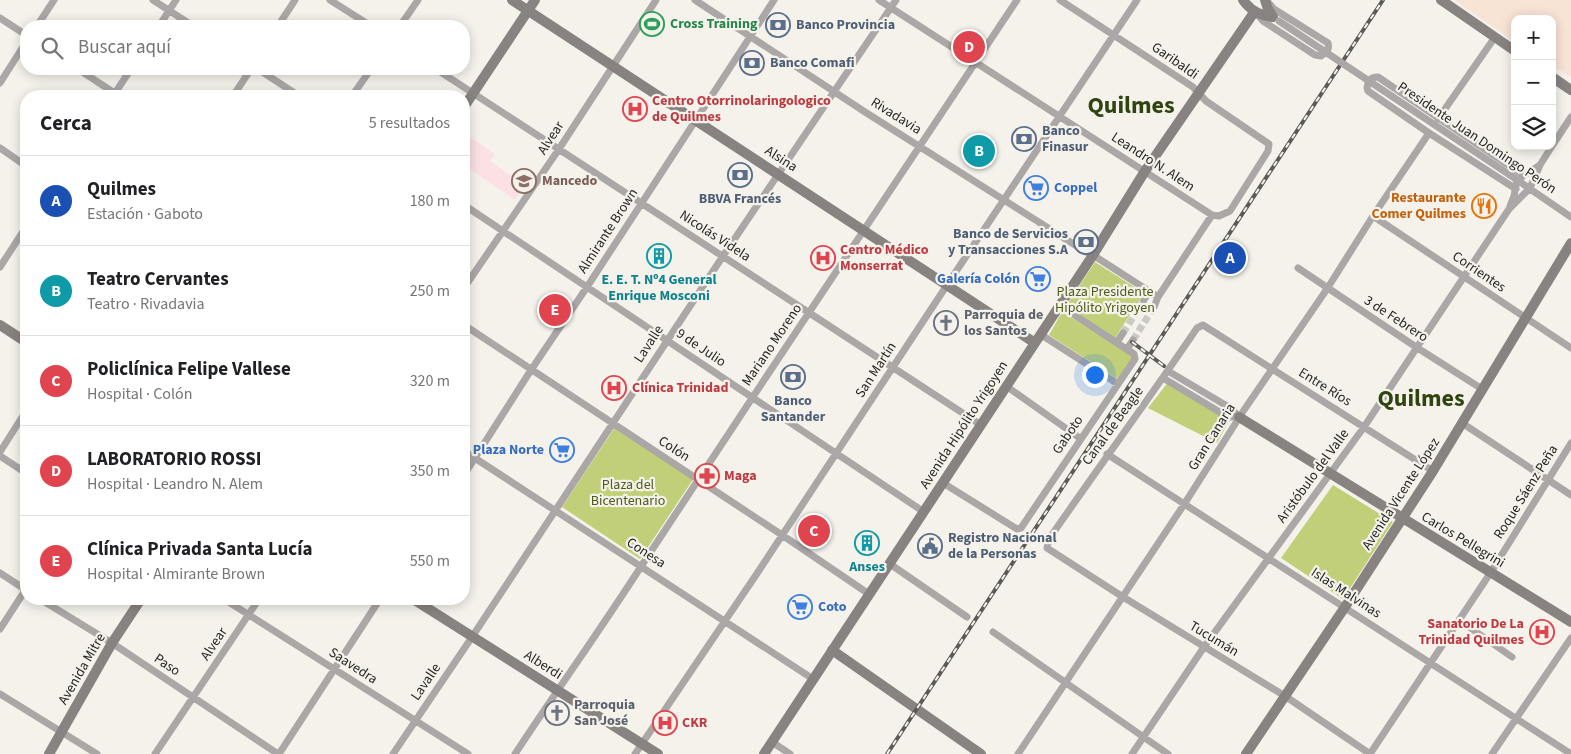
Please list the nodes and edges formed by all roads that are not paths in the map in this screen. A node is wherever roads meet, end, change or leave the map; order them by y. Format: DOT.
graph roads {
  1 [pos="54,0"];
  2 [pos="153,0"];
  3 [pos="176,0"];
  4 [pos="295,0"];
  5 [pos="330,0"];
  6 [pos="418,0"];
  7 [pos="512,0"];
  8 [pos="535,0"];
  9 [pos="656,0"];
  10 [pos="695,0"];
  11 [pos="774,0"];
  12 [pos="879,0"];
  13 [pos="896,0"];
  14 [pos="1017,0"];
  15 [pos="1060,0"];
  16 [pos="1137,0"];
  17 [pos="1243,0"];
  18 [pos="1265,0"];
  19 [pos="1441,0"];
  20 [pos="891,8"];
  21 [pos="528,10"];
  22 [pos="169,11"];
  23 [pos="1254,11"];
  24 [pos="0,18"];
  25 [pos="1276,19"];
  26 [pos="41,20"];
  27 [pos="163,20"];
  28 [pos="183,20"];
  29 [pos="282,20"];
  30 [pos="362,20"];
  31 [pos="404,20"];
  32 [pos="20,31"];
  33 [pos="1114,35"];
  34 [pos="751,37"];
  35 [pos="1495,37"];
  36 [pos="1511,48"];
  37 [pos="20,51"];
  38 [pos="975,64"];
  39 [pos="612,66"];
  40 [pos="87,75"];
  41 [pos="127,75"];
  42 [pos="247,75"];
  43 [pos="267,75"];
  44 [pos="367,75"];
  45 [pos="445,75"];
  46 [pos="1556,80"];
  47 [pos="0,83"];
  48 [pos="108,90"];
  49 [pos="118,90"];
  50 [pos="237,90"];
  51 [pos="290,90"];
  52 [pos="356,90"];
  53 [pos="468,90"];
  54 [pos="1571,90"];
  55 [pos="470,91"];
  56 [pos="835,92"];
  57 [pos="473,93"];
  58 [pos="1198,93"];
  59 [pos="470,98"];
  60 [pos="1058,116"];
  61 [pos="1571,117"];
  62 [pos="1438,118"];
  63 [pos="696,120"];
  64 [pos="1429,133"];
  65 [pos="1556,140"];
  66 [pos="921,146"];
  67 [pos="0,148"];
  68 [pos="559,149"];
  69 [pos="1549,150"];
  70 [pos="20,162"];
  71 [pos="1540,164"];
  72 [pos="1145,171"];
  73 [pos="778,174"];
  74 [pos="1523,175"];
  75 [pos="1517,180"];
  76 [pos="1530,188"];
  77 [pos="1516,189"];
  78 [pos="1005,200"];
  79 [pos="641,203"];
  80 [pos="470,209"];
  81 [pos="1508,209"];
  82 [pos="1212,215"];
  83 [pos="1373,216"];
  84 [pos="1571,217"];
  85 [pos="864,230"];
  86 [pos="503,231"];
  87 [pos="20,236"];
  88 [pos="1571,243"];
  89 [pos="1089,253"];
  90 [pos="723,256"];
  91 [pos="0,267"];
  92 [pos="1298,268"];
  93 [pos="1464,276"];
  94 [pos="470,279"];
  95 [pos="947,285"];
  96 [pos="587,287"];
  97 [pos="1328,289"];
  98 [pos="1149,292"];
  99 [pos="1158,297"];
  100 [pos="1144,300"];
  101 [pos="1059,305"];
  102 [pos="1154,307"];
  103 [pos="809,313"];
  104 [pos="1526,318"];
  105 [pos="0,325"];
  106 [pos="1203,325"];
  107 [pos="470,329"];
  108 [pos="1123,333"];
  109 [pos="20,338"];
  110 [pos="1037,338"];
  111 [pos="667,340"];
  112 [pos="1133,340"];
  113 [pos="1117,342"];
  114 [pos="1416,347"];
  115 [pos="1571,348"];
  116 [pos="1128,349"];
  117 [pos="893,368"];
  118 [pos="1272,369"];
  119 [pos="531,370"];
  120 [pos="1168,371"];
  121 [pos="1162,378"];
  122 [pos="1118,384"];
  123 [pos="1006,386"];
  124 [pos="1482,389"];
  125 [pos="752,397"];
  126 [pos="1239,417"];
  127 [pos="20,420"];
  128 [pos="1462,423"];
  129 [pos="612,424"];
  130 [pos="981,425"];
  131 [pos="1364,427"];
  132 [pos="1081,439"];
  133 [pos="1571,443"];
  134 [pos="0,452"];
  135 [pos="836,453"];
  136 [pos="1107,454"];
  137 [pos="470,455"];
  138 [pos="0,456"];
  139 [pos="475,458"];
  140 [pos="470,466"];
  141 [pos="20,469"];
  142 [pos="1433,471"];
  143 [pos="1330,474"];
  144 [pos="698,479"];
  145 [pos="1548,480"];
  146 [pos="943,483"];
  147 [pos="1571,495"];
  148 [pos="1185,503"];
  149 [pos="555,510"];
  150 [pos="924,512"];
  151 [pos="1402,519"];
  152 [pos="782,535"];
  153 [pos="1047,545"];
  154 [pos="1269,558"];
  155 [pos="890,564"];
  156 [pos="641,567"];
  157 [pos="1491,572"];
  158 [pos="0,573"];
  159 [pos="20,586"];
  160 [pos="869,594"];
  161 [pos="1122,597"];
  162 [pos="20,599"];
  163 [pos="50,605"];
  164 [pos="137,605"];
  165 [pos="234,605"];
  166 [pos="255,605"];
  167 [pos="376,605"];
  168 [pos="422,605"];
  169 [pos="1345,606"];
  170 [pos="249,614"];
  171 [pos="967,616"];
  172 [pos="1459,620"];
  173 [pos="725,622"];
  174 [pos="1571,622"];
  175 [pos="0,629"];
  176 [pos="993,632"];
  177 [pos="472,637"];
  178 [pos="1571,638"];
  179 [pos="112,644"];
  180 [pos="1204,647"];
  181 [pos="832,650"];
  182 [pos="1512,657"];
  183 [pos="1431,662"];
  184 [pos="333,669"];
  185 [pos="813,679"];
  186 [pos="1067,682"];
  187 [pos="557,690"];
  188 [pos="0,694"];
  189 [pos="1285,696"];
  190 [pos="193,698"];
  191 [pos="1517,718"];
  192 [pos="415,721"];
  193 [pos="62,732"];
  194 [pos="1143,737"];
  195 [pos="772,742"];
  196 [pos="642,744"];
  197 [pos="49,754"];
  198 [pos="97,754"];
  199 [pos="155,754"];
  200 [pos="278,754"];
  201 [pos="393,754"];
  202 [pos="468,754"];
  203 [pos="515,754"];
  204 [pos="635,754"];
  205 [pos="658,754"];
  206 [pos="764,754"];
  207 [pos="790,754"];
  208 [pos="981,754"];
  209 [pos="1018,754"];
  210 [pos="1132,754"];
  211 [pos="1168,754"];
  212 [pos="1246,754"];
  213 [pos="1370,754"];
  214 [pos="1492,754"];
  215 [pos="1571,754"];
  1 -- 26 [label="street"];
  2 -- 22 [label="street"];
  3 -- 22 [label="street"];
  4 -- 29 [label="street"];
  5 -- 30 [label="street"];
  6 -- 31 [label="street"];
  7 -- 21 [label="main road, Alsina"];
  8 -- 21 [label="main road"];
  9 -- 39 [label="street, Alvear"];
  10 -- 34 [label="street, Rivadavia"];
  11 -- 34 [label="street, Almirante Brown"];
  12 -- 20 [label="street, Leandro N. Alem"];
  13 -- 20 [label="street, Lavalle"];
  14 -- 38 [label="street, Mariano Moreno"];
  15 -- 33 [label="street, Garibaldi"];
  16 -- 33 [label="street, San Martín"];
  17 -- 23 [label="main road"];
  18 -- 23 [label="street"];
  18 -- 25 [label="main road"];
  19 -- 35 [label="main road"];
  20 -- 38 [label="street, Leandro N. Alem"];
  20 -- 56 [label="street, Lavalle"];
  21 -- 39 [label="main road, Alsina"];
  21 -- 57 [label="main road"];
  22 -- 27 [label="street"];
  22 -- 28 [label="street"];
  23 -- 25 [label="main road"];
  23 -- 58 [label="main road, Avenida Hipólito Yrigoyen"];
  24 -- 32 [label="street"];
  25 -- 75 [label="street, Presidente Juan Domingo Perón, bridge"];
  33 -- 58 [label="street, Garibaldi"];
  33 -- 60 [label="street, San Martín"];
  34 -- 56 [label="street, Rivadavia"];
  34 -- 63 [label="street, Almirante Brown"];
  35 -- 36 [label="main road"];
  35 -- 62 [label="street"];
  37 -- 47 [label="street"];
  38 -- 60 [label="street, Leandro N. Alem"];
  38 -- 66 [label="street, Mariano Moreno"];
  39 -- 63 [label="main road, Alsina"];
  39 -- 68 [label="street, Alvear"];
  40 -- 48 [label="street"];
  41 -- 49 [label="street"];
  42 -- 50 [label="street"];
  43 -- 51 [label="street"];
  44 -- 52 [label="street"];
  45 -- 53 [label="street, Nicolás Videla"];
  46 -- 54 [label="main road"];
  55 -- 57 [label="street, Nicolás Videla"];
  56 -- 66 [label="street, Rivadavia"];
  56 -- 73 [label="street, Lavalle"];
  57 -- 59 [label="main road"];
  57 -- 68 [label="street, Nicolás Videla"];
  58 -- 72 [label="main road, Avenida Hipólito Yrigoyen"];
  58 -- 82 [label="street, Garibaldi"];
  60 -- 72 [label="street, Leandro N. Alem"];
  60 -- 78 [label="street, San Martín"];
  61 -- 65 [label="street, Aristóbulo del Valle"];
  62 -- 64 [label="street, Presidente Juan Domingo Perón"];
  62 -- 74 [label="street, Presidente Juan Domingo Perón"];
  63 -- 73 [label="main road, Alsina"];
  63 -- 79 [label="street, Almirante Brown"];
  64 -- 77 [label="street, Presidente Juan Domingo Perón"];
  64 -- 83 [label="street, Gran Canaria"];
  66 -- 78 [label="street, Rivadavia"];
  66 -- 85 [label="street, Mariano Moreno"];
  67 -- 70 [label="street"];
  68 -- 79 [label="street, Nicolás Videla"];
  68 -- 86 [label="street, Alvear"];
  69 -- 71 [label="street, Aristóbulo del Valle"];
  71 -- 74 [label="street, Aristóbulo del Valle"];
  71 -- 76 [label="street, Aristóbulo del Valle"];
  72 -- 82 [label="street, Leandro N. Alem"];
  72 -- 89 [label="main road, Avenida Hipólito Yrigoyen"];
  73 -- 85 [label="main road, Alsina"];
  73 -- 90 [label="street, Lavalle"];
  74 -- 75 [label="street, Aristóbulo del Valle"];
  75 -- 76 [label="street, Presidente Juan Domingo Perón"];
  75 -- 77 [label="street, Aristóbulo del Valle"];
  76 -- 81 [label="street, Aristóbulo del Valle"];
  76 -- 84 [label="street, Presidente Juan Domingo Perón"];
  77 -- 81 [label="street, Aristóbulo del Valle"];
  78 -- 89 [label="street, Rivadavia"];
  78 -- 95 [label="street, San Martín"];
  79 -- 90 [label="street, Nicolás Videla"];
  79 -- 96 [label="street, Almirante Brown"];
  80 -- 86 [label="street, 9 de Julio"];
  81 -- 93 [label="street, Aristóbulo del Valle"];
  82 -- 99 [label="street"];
  83 -- 93 [label="street, Corrientes"];
  83 -- 97 [label="street, Gran Canaria"];
  85 -- 95 [label="main road, Alsina"];
  85 -- 103 [label="street, Mariano Moreno"];
  86 -- 94 [label="street, Alvear"];
  86 -- 96 [label="street, 9 de Julio"];
  87 -- 91 [label="street"];
  88 -- 104 [label="main road, Avenida Vicente López"];
  89 -- 98 [label="street, Rivadavia"];
  89 -- 101 [label="main road, Avenida Hipólito Yrigoyen"];
  90 -- 103 [label="street, Nicolás Videla"];
  90 -- 111 [label="street, Lavalle"];
  92 -- 97 [label="street, 3 de Febrero"];
  93 -- 104 [label="street, Corrientes"];
  93 -- 114 [label="street, Aristóbulo del Valle"];
  95 -- 110 [label="main road, Alsina"];
  95 -- 117 [label="street, San Martín"];
  96 -- 111 [label="street, 9 de Julio"];
  96 -- 119 [label="street, Almirante Brown"];
  97 -- 114 [label="street, 3 de Febrero"];
  97 -- 118 [label="street, Gran Canaria"];
  98 -- 99 [label="street, Rivadavia"];
  98 -- 100 [label="street"];
  99 -- 102 [label="street"];
  101 -- 110 [label="main road, Avenida Hipólito Yrigoyen"];
  101 -- 113 [label="street"];
  103 -- 117 [label="street, Nicolás Videla"];
  103 -- 125 [label="street, Mariano Moreno"];
  104 -- 115 [label="street, Corrientes"];
  104 -- 124 [label="main road, Avenida Vicente López"];
  105 -- 109 [label="main road"];
  106 -- 118 [label="street, Entre Ríos"];
  106 -- 120 [label="street, Canal de Beagle"];
  107 -- 119 [label="street, Colón"];
  108 -- 113 [label="street"];
  110 -- 122 [label="street"];
  110 -- 123 [label="main road, Avenida Hipólito Yrigoyen"];
  111 -- 125 [label="street, 9 de Julio"];
  111 -- 129 [label="street, Lavalle"];
  112 -- 116 [label="street"];
  113 -- 116 [label="street"];
  114 -- 124 [label="street, 3 de Febrero"];
  114 -- 131 [label="street, Aristóbulo del Valle"];
  116 -- 122 [label="street, Gaboto"];
  117 -- 130 [label="street, Nicolás Videla"];
  117 -- 135 [label="street, San Martín"];
  118 -- 126 [label="street, Gran Canaria"];
  118 -- 131 [label="street, Entre Ríos"];
  119 -- 129 [label="street, Colón"];
  119 -- 139 [label="street, Almirante Brown"];
  120 -- 121 [label="street, Canal de Beagle"];
  120 -- 126 [label="street, Carlos Pellegrini"];
  121 -- 126 [label="street, Carlos Pellegrini"];
  121 -- 136 [label="street, Canal de Beagle"];
  122 -- 132 [label="street, Gaboto"];
  123 -- 130 [label="main road, Avenida Hipólito Yrigoyen"];
  123 -- 132 [label="street"];
  124 -- 128 [label="main road, Avenida Vicente López"];
  125 -- 135 [label="street, 9 de Julio"];
  125 -- 144 [label="street, Mariano Moreno"];
  126 -- 143 [label="main road, Carlos Pellegrini"];
  126 -- 148 [label="street, Gran Canaria"];
  127 -- 134 [label="street"];
  128 -- 142 [label="main road, Avenida Vicente López"];
  128 -- 145 [label="street"];
  129 -- 144 [label="street, Colón"];
  129 -- 149 [label="street, Lavalle"];
  130 -- 146 [label="main road, Avenida Hipólito Yrigoyen"];
  131 -- 142 [label="street, Entre Ríos"];
  131 -- 143 [label="street, Aristóbulo del Valle"];
  132 -- 146 [label="street, Gaboto"];
  133 -- 145 [label="street, Roque Sáenz Peña"];
  135 -- 150 [label="street, 9 de Julio"];
  135 -- 152 [label="street, San Martín"];
  136 -- 148 [label="street, Islas Malvinas"];
  136 -- 153 [label="street, Canal de Beagle"];
  137 -- 139 [label="street, Conesa"];
  138 -- 141 [label="street"];
  139 -- 140 [label="street, Almirante Brown"];
  139 -- 149 [label="street, Conesa"];
  142 -- 151 [label="main road, Avenida Vicente López"];
  143 -- 151 [label="main road, Carlos Pellegrini"];
  143 -- 154 [label="street, Aristóbulo del Valle"];
  144 -- 152 [label="street, Colón"];
  144 -- 156 [label="street, Mariano Moreno"];
  145 -- 147 [label="street"];
  145 -- 157 [label="street, Roque Sáenz Peña"];
  146 -- 150 [label="main road, Avenida Hipólito Yrigoyen"];
  148 -- 154 [label="street, Islas Malvinas"];
  148 -- 161 [label="street, Gran Canaria"];
  149 -- 156 [label="street, Conesa"];
  149 -- 177 [label="street, Lavalle"];
  150 -- 155 [label="main road, Avenida Hipólito Yrigoyen"];
  151 -- 157 [label="main road, Carlos Pellegrini"];
  151 -- 169 [label="main road, Avenida Vicente López"];
  152 -- 160 [label="street, Colón"];
  152 -- 173 [label="street, San Martín"];
  153 -- 161 [label="street, Tucumán"];
  154 -- 169 [label="street, Islas Malvinas"];
  154 -- 180 [label="street, Aristóbulo del Valle"];
  155 -- 160 [label="main road, Avenida Hipólito Yrigoyen"];
  155 -- 171 [label="street"];
  156 -- 173 [label="street, Conesa"];
  156 -- 187 [label="street, Mariano Moreno"];
  157 -- 172 [label="street, Roque Sáenz Peña"];
  157 -- 174 [label="main road, Carlos Pellegrini"];
  158 -- 159 [label="street"];
  160 -- 181 [label="main road, Avenida Hipólito Yrigoyen"];
  161 -- 180 [label="street, Tucumán"];
  161 -- 186 [label="street, Gran Canaria"];
  162 -- 175 [label="street"];
  163 -- 179 [label="street, Paso"];
  164 -- 179 [label="main road, Avenida Mitre"];
  165 -- 170 [label="street, Saavedra"];
  166 -- 170 [label="street, Alvear"];
  167 -- 184 [label="street"];
  168 -- 177 [label="main road, Alberdi"];
  169 -- 183 [label="street, Islas Malvinas"];
  169 -- 189 [label="main road, Avenida Vicente López"];
  170 -- 184 [label="street, Saavedra"];
  170 -- 190 [label="street, Alvear"];
  172 -- 182 [label="street"];
  172 -- 183 [label="street, Roque Sáenz Peña"];
  173 -- 185 [label="street, Conesa"];
  173 -- 196 [label="street, San Martín"];
  176 -- 186 [label="street"];
  177 -- 187 [label="main road, Alberdi"];
  177 -- 192 [label="street, Lavalle"];
  178 -- 191 [label="street"];
  179 -- 190 [label="street, Paso"];
  179 -- 193 [label="main road, Avenida Mitre"];
  180 -- 189 [label="street, Tucumán"];
  180 -- 194 [label="street, Aristóbulo del Valle"];
  181 -- 185 [label="main road, Avenida Hipólito Yrigoyen"];
  181 -- 208 [label="main road"];
  183 -- 191 [label="street, Islas Malvinas"];
  183 -- 213 [label="street, Roque Sáenz Peña"];
  184 -- 192 [label="street, Saavedra"];
  184 -- 200 [label="street"];
  185 -- 195 [label="main road, Avenida Hipólito Yrigoyen"];
  186 -- 194 [label="street"];
  186 -- 209 [label="street, Gran Canaria"];
  187 -- 196 [label="main road, Alberdi"];
  187 -- 203 [label="street, Mariano Moreno"];
  188 -- 193 [label="street"];
  189 -- 212 [label="main road, Avenida Vicente López"];
  189 -- 213 [label="street, Tucumán"];
  190 -- 199 [label="street, Alvear"];
  190 -- 200 [label="street, Paso"];
  191 -- 214 [label="street"];
  191 -- 215 [label="street, Islas Malvinas"];
  192 -- 201 [label="street, Lavalle"];
  192 -- 202 [label="street, Saavedra"];
  193 -- 197 [label="main road, Avenida Mitre"];
  193 -- 198 [label="street"];
  194 -- 210 [label="street, Aristóbulo del Valle"];
  194 -- 211 [label="street"];
  195 -- 206 [label="main road, Avenida Hipólito Yrigoyen"];
  195 -- 207 [label="street"];
  196 -- 204 [label="street, San Martín"];
  196 -- 205 [label="main road, Alberdi"];
}
